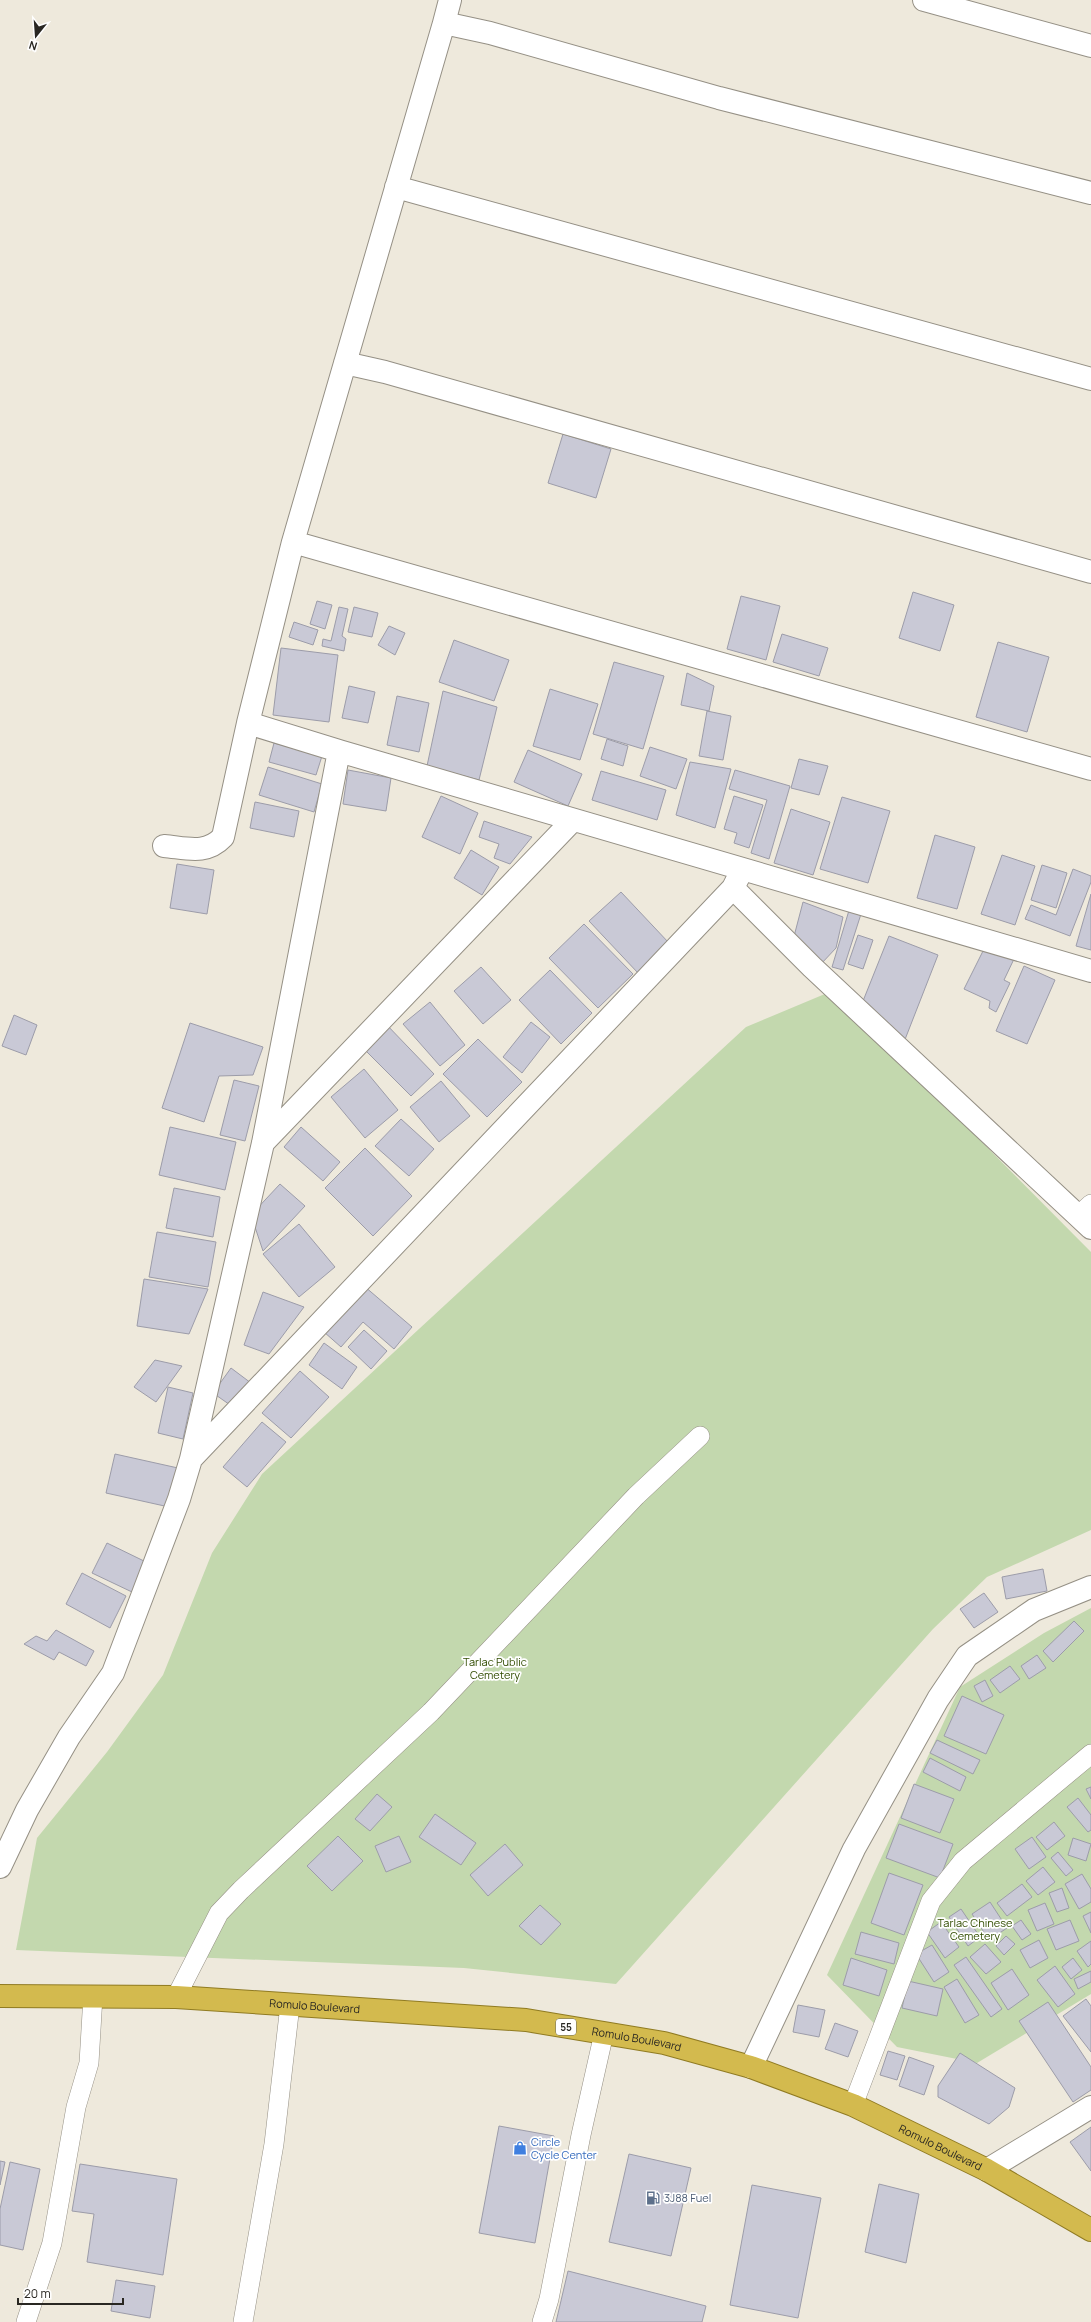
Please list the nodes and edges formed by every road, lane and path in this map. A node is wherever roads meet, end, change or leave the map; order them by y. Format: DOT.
graph roads {
  1 [pos="450,0"];
  2 [pos="924,0"];
  3 [pos="444,23"];
  4 [pos="1091,46"];
  5 [pos="396,187"];
  6 [pos="1091,193"];
  7 [pos="345,363"];
  8 [pos="1091,379"];
  9 [pos="293,542"];
  10 [pos="1091,572"];
  11 [pos="248,722"];
  12 [pos="339,751"];
  13 [pos="1091,769"];
  14 [pos="574,820"];
  15 [pos="164,846"];
  16 [pos="737,879"];
  17 [pos="1091,971"];
  18 [pos="263,1142"];
  19 [pos="1087,1216"];
  20 [pos="700,1436"];
  21 [pos="191,1459"];
  22 [pos="1091,1587"];
  23 [pos="1091,1754"];
  24 [pos="0,1867"];
  25 [pos="0,1996"];
  26 [pos="93,1996"];
  27 [pos="176,1997"];
  28 [pos="290,2005"];
  29 [pos="604,2033"];
  30 [pos="751,2067"];
  31 [pos="853,2105"];
  32 [pos="1091,2107"];
  33 [pos="987,2170"];
  34 [pos="1091,2230"];
  35 [pos="26,2322"];
  36 [pos="243,2322"];
  37 [pos="542,2322"];
  1 -- 3 [label="street"];
  2 -- 4 [label="street"];
  3 -- 5 [label="street"];
  3 -- 6 [label="street"];
  5 -- 7 [label="street"];
  5 -- 8 [label="street"];
  7 -- 9 [label="street"];
  7 -- 10 [label="street"];
  9 -- 11 [label="street"];
  9 -- 13 [label="street"];
  11 -- 12 [label="street"];
  11 -- 15 [label="street"];
  12 -- 14 [label="street"];
  12 -- 18 [label="street"];
  14 -- 16 [label="street"];
  14 -- 18 [label="street"];
  16 -- 17 [label="street"];
  16 -- 19 [label="street"];
  16 -- 21 [label="street"];
  18 -- 21 [label="street"];
  20 -- 27 [label="lane"];
  21 -- 24 [label="street"];
  22 -- 30 [label="street"];
  23 -- 31 [label="lane"];
  25 -- 26 [label="highway, Romulo Boulevard / 55"];
  26 -- 27 [label="highway, Romulo Boulevard / 55"];
  26 -- 35 [label="lane"];
  27 -- 28 [label="highway, Romulo Boulevard / 55"];
  28 -- 29 [label="highway, Romulo Boulevard / 55"];
  28 -- 36 [label="lane"];
  29 -- 30 [label="highway, Romulo Boulevard / 55"];
  29 -- 37 [label="lane"];
  30 -- 31 [label="highway, Romulo Boulevard / 55"];
  31 -- 33 [label="highway, Romulo Boulevard / 55"];
  32 -- 33 [label="street"];
  33 -- 34 [label="highway, Romulo Boulevard / 55"];
}
